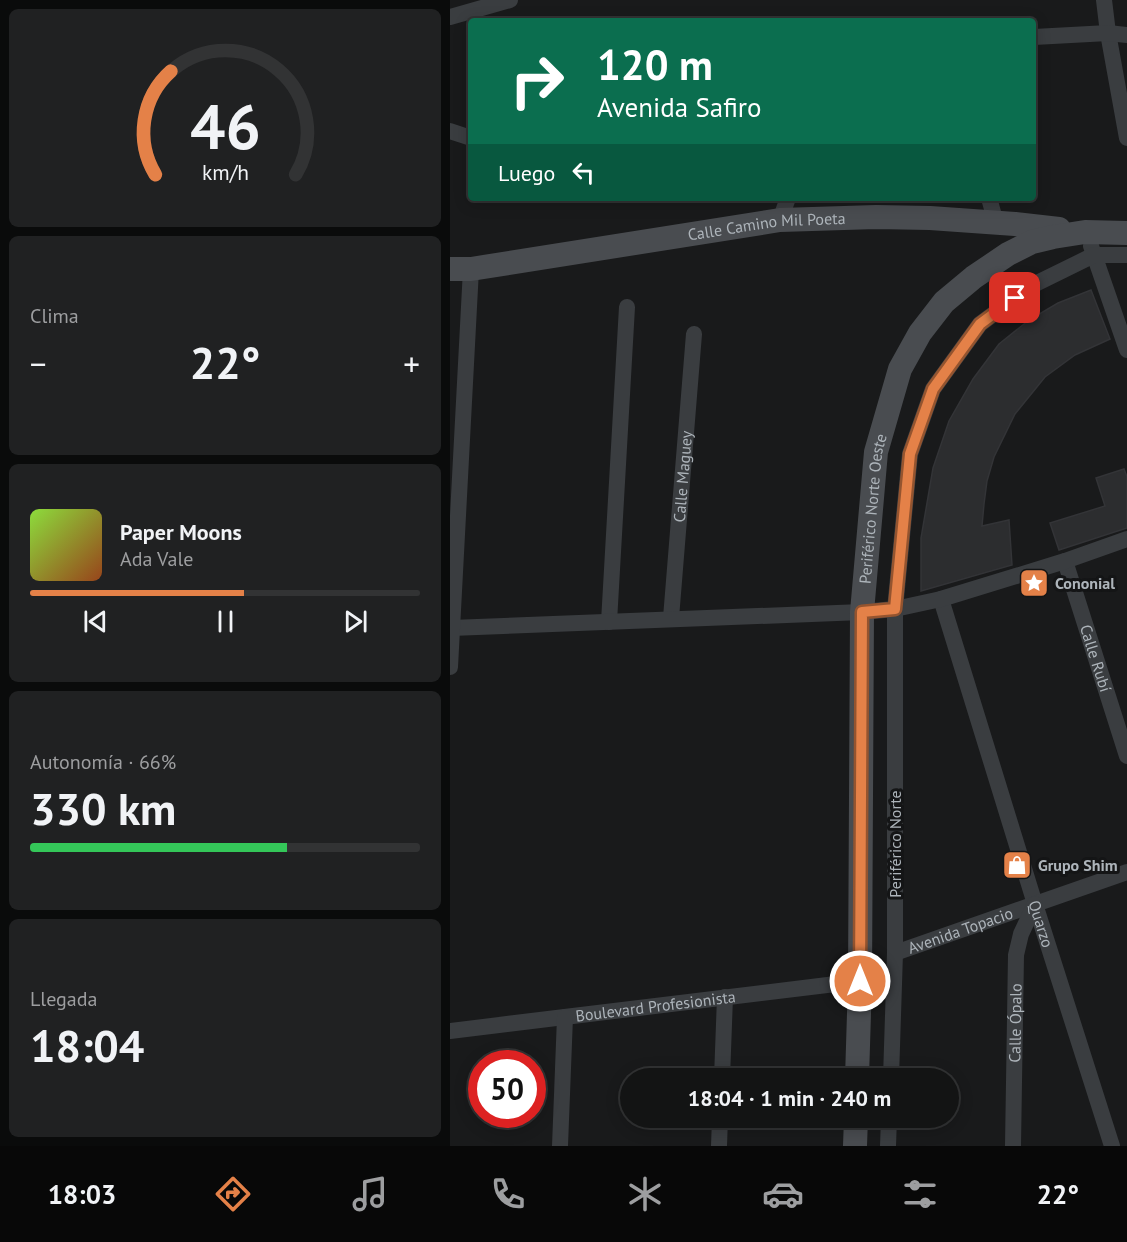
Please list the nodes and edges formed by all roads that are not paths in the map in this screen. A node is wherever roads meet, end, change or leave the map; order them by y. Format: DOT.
graph roads {
  1 [pos="510,0"];
  2 [pos="1104,0"];
  3 [pos="450,17"];
  4 [pos="1108,33"];
  5 [pos="1127,35"];
  6 [pos="1036,37"];
  7 [pos="450,131"];
  8 [pos="468,137"];
  9 [pos="1127,138"];
  10 [pos="990,201"];
  11 [pos="784,209"];
  12 [pos="996,223"];
  13 [pos="1085,232"];
  14 [pos="1127,232"];
  15 [pos="1094,255"];
  16 [pos="1127,255"];
  17 [pos="461,269"];
  18 [pos="627,307"];
  19 [pos="694,334"];
  20 [pos="1127,350"];
  21 [pos="1127,540"];
  22 [pos="1065,561"];
  23 [pos="940,598"];
  24 [pos="895,609"];
  25 [pos="862,612"];
  26 [pos="671,618"];
  27 [pos="609,622"];
  28 [pos="451,628"];
  29 [pos="450,667"];
  30 [pos="1127,756"];
  31 [pos="1127,872"];
  32 [pos="1035,904"];
  33 [pos="895,953"];
  34 [pos="860,981"];
  35 [pos="725,997"];
  36 [pos="565,1017"];
  37 [pos="450,1031"];
  38 [pos="722,1068"];
  39 [pos="857,1068"];
  40 [pos="891,1068"];
  41 [pos="720,1128"];
  42 [pos="856,1128"];
  43 [pos="889,1128"];
  44 [pos="561,1146"];
  45 [pos="719,1146"];
  46 [pos="855,1146"];
  47 [pos="888,1146"];
  48 [pos="1013,1146"];
  49 [pos="1112,1146"];
  1 -- 3 [label="street"];
  2 -- 4 [label="street"];
  4 -- 5 [label="street"];
  4 -- 6 [label="street"];
  4 -- 9 [label="street"];
  7 -- 8 [label="street"];
  10 -- 12 [label="street"];
  11 -- 12 [label="main road, Calle Camino Mil Poeta"];
  11 -- 17 [label="main road, Calle Camino Mil Poeta"];
  12 -- 13 [label="main road, Calle Camino Mil Poeta"];
  13 -- 14 [label="main road, Periférico Norte Oeste"];
  13 -- 15 [label="street"];
  13 -- 25 [label="main road, Periférico Norte Oeste"];
  15 -- 16 [label="street"];
  15 -- 20 [label="street"];
  15 -- 24 [label="street, Periférico Norte"];
  17 -- 28 [label="street"];
  18 -- 27 [label="street"];
  19 -- 26 [label="street, Calle Maguey"];
  21 -- 22 [label="street"];
  22 -- 23 [label="street"];
  22 -- 30 [label="street, Calle Rubí"];
  23 -- 24 [label="street"];
  23 -- 32 [label="street, Quarzo"];
  24 -- 25 [label="street"];
  24 -- 33 [label="street, Periférico Norte"];
  25 -- 26 [label="street"];
  25 -- 34 [label="main road, Periférico Norte Oeste"];
  26 -- 27 [label="street"];
  27 -- 28 [label="street"];
  28 -- 29 [label="street"];
  31 -- 32 [label="street, Avenida Topacio"];
  32 -- 33 [label="street, Avenida Topacio"];
  32 -- 48 [label="street, Calle Ópalo"];
  32 -- 49 [label="street, Quarzo"];
  33 -- 40 [label="street, Periférico Norte"];
  34 -- 35 [label="street, Boulevard Profesionista"];
  34 -- 39 [label="main road, Periférico Norte Oeste"];
  35 -- 36 [label="street, Boulevard Profesionista"];
  35 -- 38 [label="street"];
  36 -- 37 [label="street, Boulevard Profesionista"];
  36 -- 44 [label="street"];
  41 -- 45 [label="street"];
  42 -- 46 [label="main road"];
  43 -- 47 [label="street"];
}
